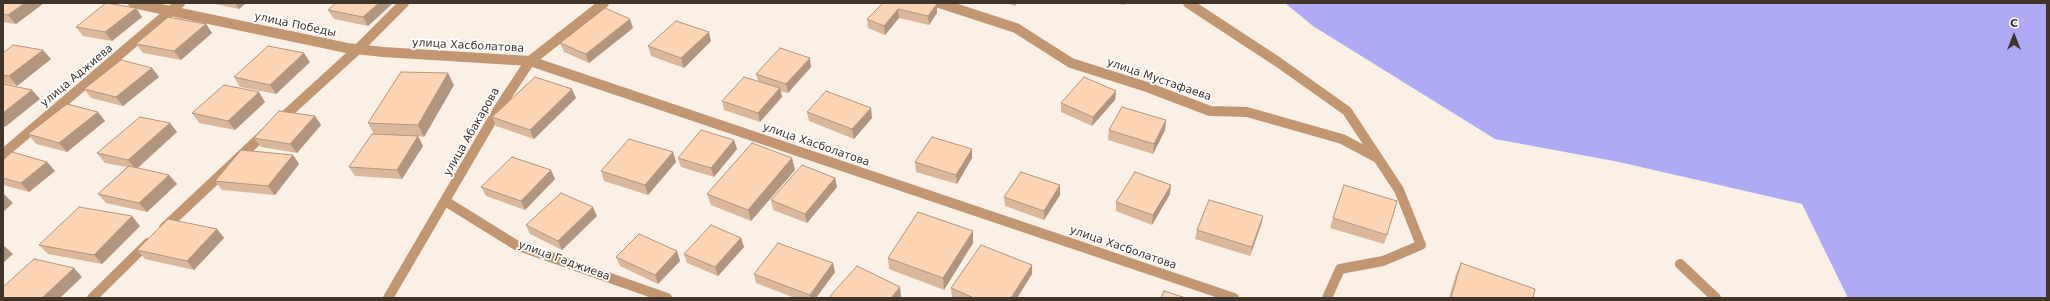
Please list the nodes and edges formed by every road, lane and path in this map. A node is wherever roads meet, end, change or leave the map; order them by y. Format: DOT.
graph roads {
  1 [pos="133,3"];
  2 [pos="180,3"];
  3 [pos="404,3"];
  4 [pos="604,3"];
  5 [pos="939,3"];
  6 [pos="1188,3"];
  7 [pos="169,13"];
  8 [pos="359,48"];
  9 [pos="383,52"];
  10 [pos="530,61"];
  11 [pos="3,154"];
  12 [pos="1378,158"];
  13 [pos="445,201"];
  14 [pos="1680,264"];
  15 [pos="92,298"];
  16 [pos="388,298"];
  17 [pos="667,298"];
  18 [pos="1234,298"];
  19 [pos="1327,298"];
  20 [pos="1716,298"];
  1 -- 7 [label="street, улица Победы"];
  2 -- 7 [label="street, улица Аджиева"];
  3 -- 8 [label="street"];
  4 -- 10 [label="street, улица Абакарова"];
  5 -- 12 [label="street, улица Мустафаева"];
  6 -- 12 [label="street, улица Мустафаева"];
  7 -- 8 [label="street, улица Победы"];
  7 -- 11 [label="street, улица Аджиева"];
  8 -- 9 [label="street, улица Победы"];
  8 -- 15 [label="street"];
  9 -- 10 [label="street, улица Хасболатова"];
  10 -- 13 [label="street, улица Абакарова"];
  10 -- 18 [label="street, улица Хасболатова"];
  12 -- 19 [label="street, улица Мустафаева"];
  13 -- 16 [label="street, улица Абакарова"];
  13 -- 17 [label="street, улица Гаджиева"];
  14 -- 20 [label="street"];
}
